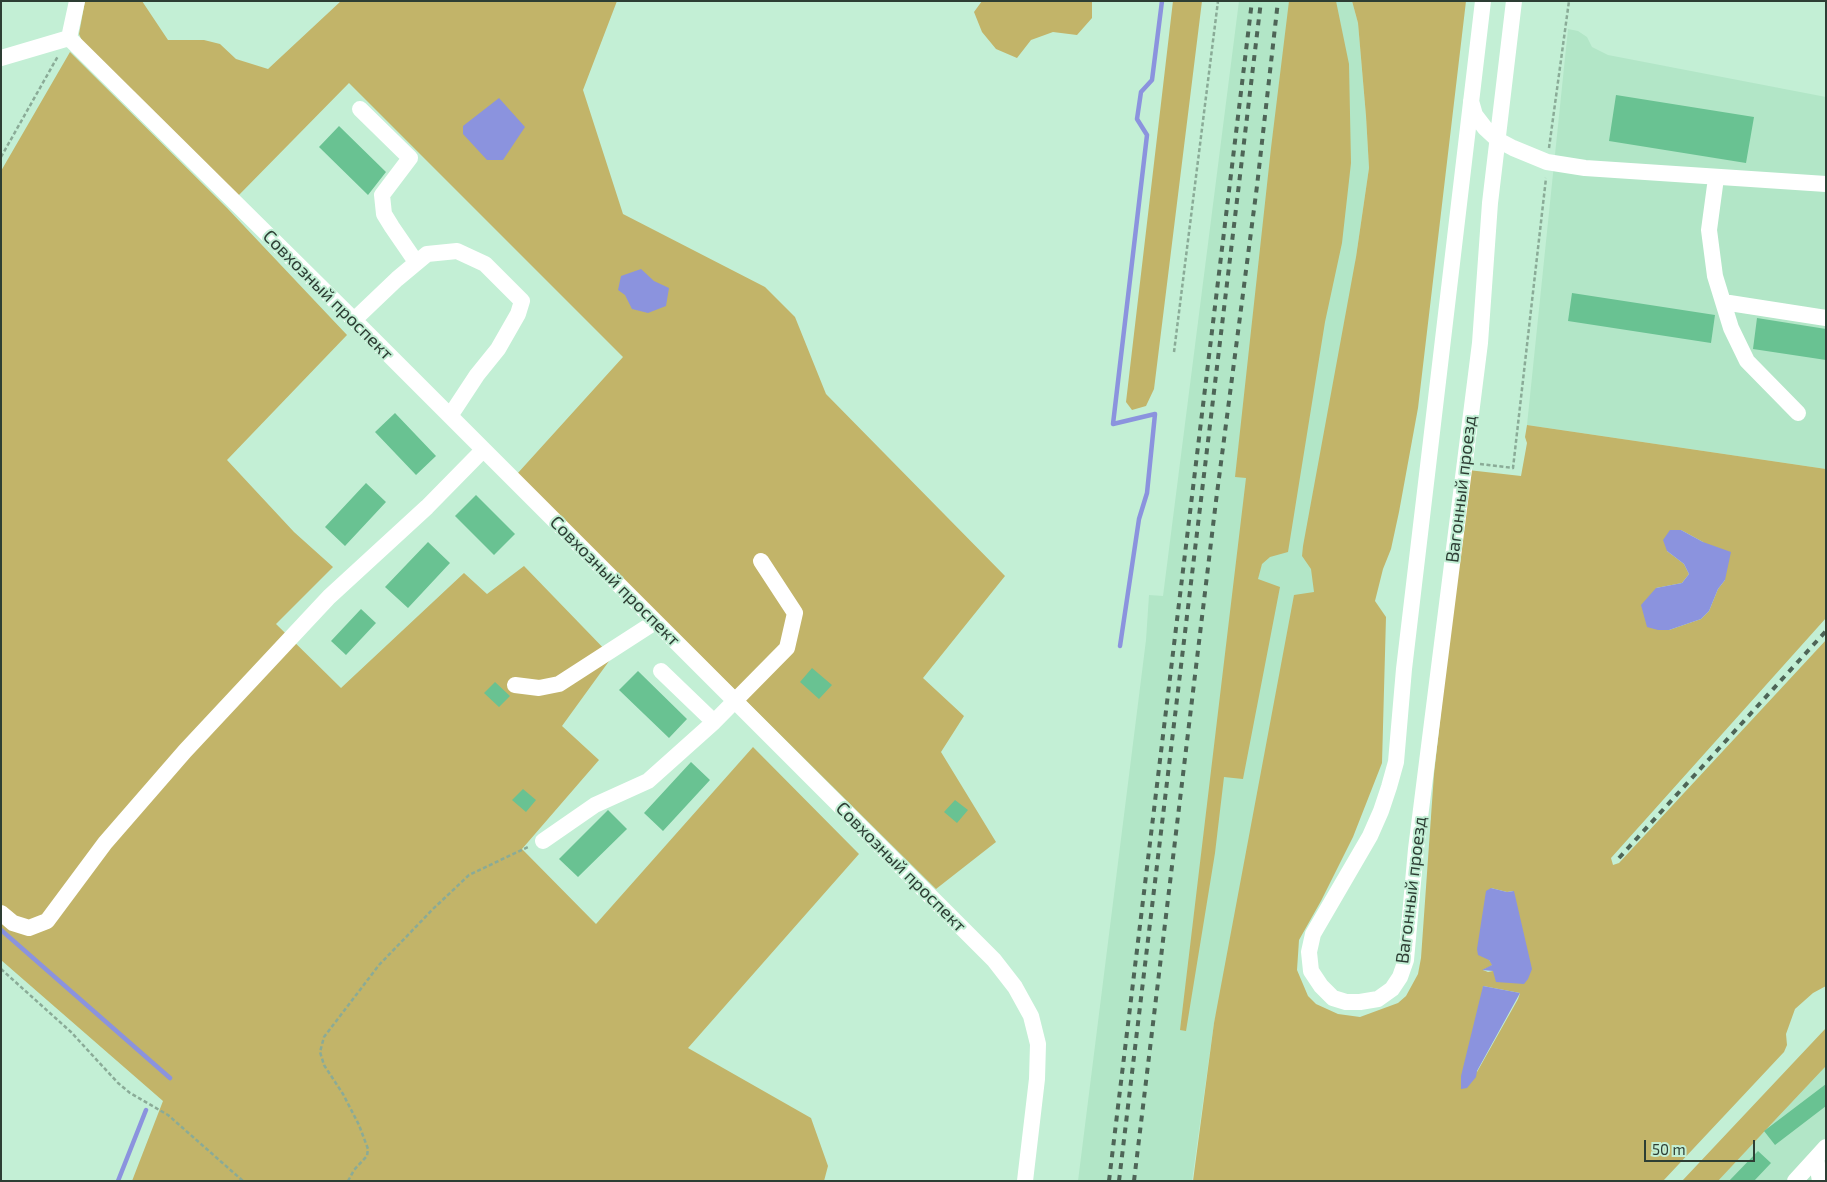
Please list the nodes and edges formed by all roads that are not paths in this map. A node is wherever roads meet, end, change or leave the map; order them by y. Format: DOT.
graph roads {
  1 [pos="77,1"];
  2 [pos="1483,1"];
  3 [pos="1514,1"];
  4 [pos="68,38"];
  5 [pos="1,58"];
  6 [pos="1471,99"];
  7 [pos="360,109"];
  8 [pos="1498,140"];
  9 [pos="1716,178"];
  10 [pos="1826,184"];
  11 [pos="416,262"];
  12 [pos="1723,302"];
  13 [pos="1826,318"];
  14 [pos="354,320"];
  15 [pos="1798,413"];
  16 [pos="450,416"];
  17 [pos="483,450"];
  18 [pos="761,561"];
  19 [pos="655,622"];
  20 [pos="661,670"];
  21 [pos="515,685"];
  22 [pos="735,701"];
  23 [pos="714,722"];
  24 [pos="543,841"];
  25 [pos="1,913"];
  26 [pos="1821,1152"];
  27 [pos="1024,1181"];
  28 [pos="1795,1181"];
  29 [pos="1820,1181"];
  1 -- 4 [label="street"];
  2 -- 6 [label="street, Вагонный проезд"];
  3 -- 8 [label="street, Вагонный проезд"];
  4 -- 5 [label="street"];
  4 -- 14 [label="street, Совхозный проспект"];
  6 -- 8 [label="street"];
  6 -- 8 [label="street, Вагонный проезд"];
  7 -- 11 [label="street"];
  8 -- 9 [label="street"];
  9 -- 10 [label="street"];
  9 -- 12 [label="street"];
  11 -- 14 [label="street"];
  11 -- 16 [label="street"];
  12 -- 13 [label="street"];
  12 -- 15 [label="street"];
  14 -- 16 [label="street, Совхозный проспект"];
  16 -- 17 [label="street, Совхозный проспект"];
  17 -- 19 [label="street, Совхозный проспект"];
  17 -- 25 [label="street"];
  18 -- 22 [label="street"];
  19 -- 21 [label="street"];
  19 -- 22 [label="street, Совхозный проспект"];
  20 -- 23 [label="street"];
  22 -- 23 [label="street"];
  22 -- 27 [label="street, Совхозный проспект"];
  23 -- 24 [label="street"];
  26 -- 28 [label="street"];
  26 -- 29 [label="street"];
}
